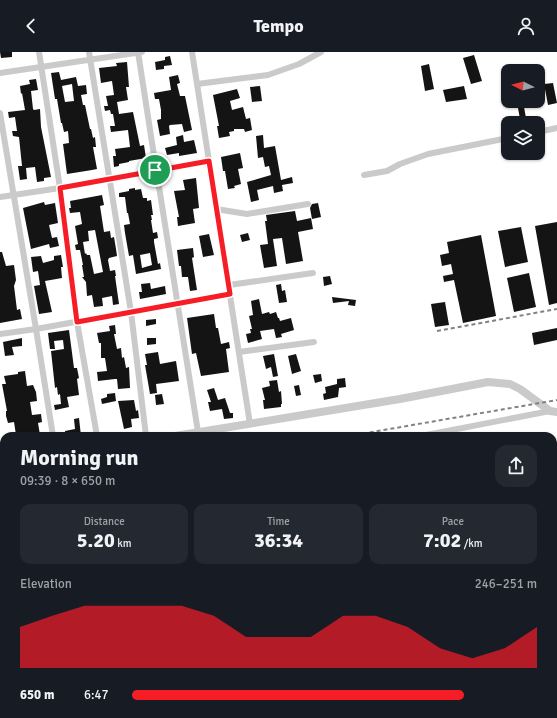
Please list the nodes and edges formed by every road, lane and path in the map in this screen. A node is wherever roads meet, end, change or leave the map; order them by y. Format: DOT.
graph roads {
  1 [pos="39,52"];
  2 [pos="89,52"];
  3 [pos="138,52"];
  4 [pos="142,52"];
  5 [pos="192,52"];
  6 [pos="321,52"];
  7 [pos="90,60"];
  8 [pos="41,67"];
  9 [pos="0,74"];
  10 [pos="197,84"];
  11 [pos="0,113"];
  12 [pos="557,128"];
  13 [pos="545,131"];
  14 [pos="501,139"];
  15 [pos="209,161"];
  16 [pos="155,170"];
  17 [pos="364,176"];
  18 [pos="108,179"];
  19 [pos="60,188"];
  20 [pos="13,194"];
  21 [pos="0,197"];
  22 [pos="308,204"];
  23 [pos="216,209"];
  24 [pos="313,273"];
  25 [pos="229,285"];
  26 [pos="230,294"];
  27 [pos="178,304"];
  28 [pos="131,312"];
  29 [pos="77,322"];
  30 [pos="36,329"];
  31 [pos="0,334"];
  32 [pos="314,342"];
  33 [pos="239,352"];
  34 [pos="553,412"];
  35 [pos="250,424"];
  36 [pos="51,432"];
  37 [pos="96,432"];
  38 [pos="146,432"];
  39 [pos="198,432"];
  40 [pos="443,432"];
  1 -- 8 [label="street"];
  2 -- 7 [label="street"];
  3 -- 4 [label="street"];
  3 -- 7 [label="street"];
  3 -- 16 [label="street"];
  5 -- 10 [label="street"];
  6 -- 10 [label="street"];
  7 -- 8 [label="street"];
  7 -- 18 [label="street"];
  8 -- 9 [label="street"];
  8 -- 19 [label="street"];
  10 -- 15 [label="street"];
  11 -- 20 [label="street"];
  12 -- 13 [label="street"];
  14 -- 17 [label="street"];
  15 -- 16 [label="street"];
  15 -- 23 [label="street"];
  16 -- 18 [label="street"];
  16 -- 27 [label="street"];
  18 -- 19 [label="street"];
  18 -- 28 [label="street"];
  19 -- 20 [label="street"];
  19 -- 29 [label="street"];
  20 -- 21 [label="street"];
  20 -- 30 [label="street"];
  22 -- 23 [label="street"];
  23 -- 25 [label="street"];
  24 -- 25 [label="street"];
  25 -- 26 [label="street"];
  26 -- 27 [label="street"];
  26 -- 33 [label="street"];
  27 -- 28 [label="street"];
  27 -- 39 [label="street"];
  28 -- 29 [label="street"];
  28 -- 38 [label="street"];
  29 -- 30 [label="street"];
  29 -- 37 [label="street"];
  30 -- 31 [label="street"];
  30 -- 36 [label="street"];
  32 -- 33 [label="street"];
  33 -- 35 [label="street"];
  34 -- 35 [label="street"];
  34 -- 40 [label="street"];
  35 -- 39 [label="street"];
}
